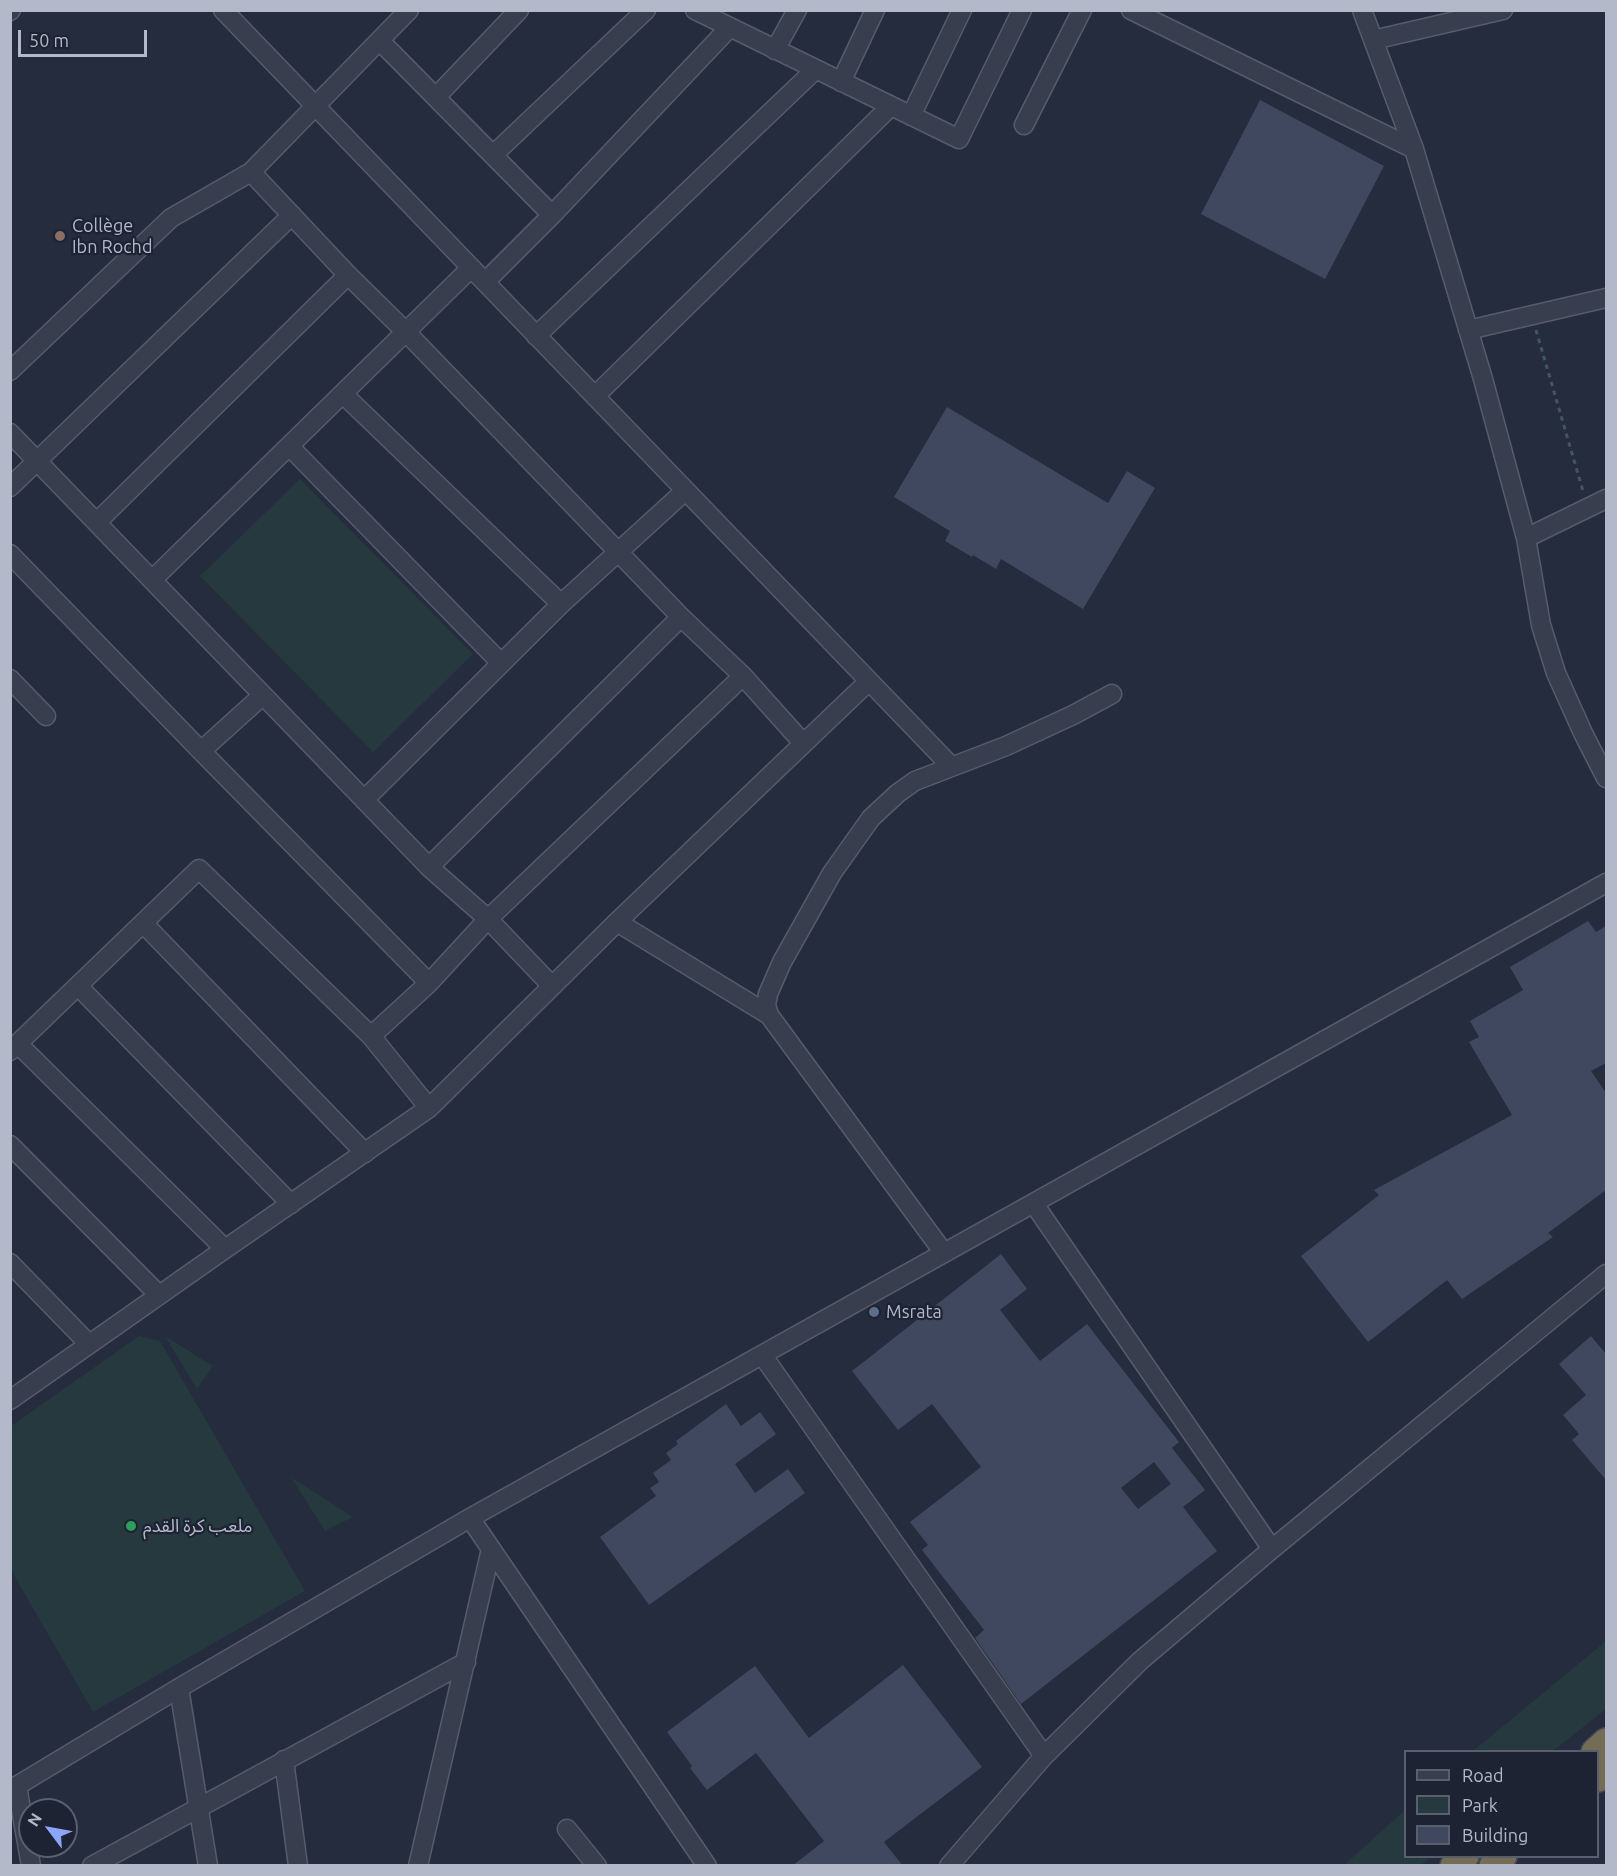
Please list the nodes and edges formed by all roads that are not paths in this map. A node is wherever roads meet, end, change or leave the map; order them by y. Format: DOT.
graph roads {
  1 [pos="223,10"];
  2 [pos="410,10"];
  3 [pos="519,10"];
  4 [pos="646,10"];
  5 [pos="695,10"];
  6 [pos="797,10"];
  7 [pos="876,10"];
  8 [pos="962,10"];
  9 [pos="1022,10"];
  10 [pos="1082,10"];
  11 [pos="1131,10"];
  12 [pos="1362,10"];
  13 [pos="1503,10"];
  14 [pos="715,15"];
  15 [pos="1456,16"];
  16 [pos="730,27"];
  17 [pos="1373,40"];
  18 [pos="380,41"];
  19 [pos="775,50"];
  20 [pos="816,69"];
  21 [pos="841,82"];
  22 [pos="436,97"];
  23 [pos="891,106"];
  24 [pos="316,107"];
  25 [pos="911,116"];
  26 [pos="1024,125"];
  27 [pos="1414,149"];
  28 [pos="494,155"];
  29 [pos="251,172"];
  30 [pos="292,214"];
  31 [pos="552,215"];
  32 [pos="471,268"];
  33 [pos="348,275"];
  34 [pos="485,282"];
  35 [pos="1606,298"];
  36 [pos="1468,330"];
  37 [pos="406,332"];
  38 [pos="536,336"];
  39 [pos="10,371"];
  40 [pos="343,394"];
  41 [pos="595,396"];
  42 [pos="10,433"];
  43 [pos="290,447"];
  44 [pos="37,460"];
  45 [pos="10,487"];
  46 [pos="686,490"];
  47 [pos="1606,499"];
  48 [pos="97,522"];
  49 [pos="1526,538"];
  50 [pos="618,552"];
  51 [pos="10,554"];
  52 [pos="152,580"];
  53 [pos="561,604"];
  54 [pos="681,617"];
  55 [pos="500,663"];
  56 [pos="743,676"];
  57 [pos="10,679"];
  58 [pos="869,681"];
  59 [pos="1112,694"];
  60 [pos="263,695"];
  61 [pos="46,716"];
  62 [pos="804,743"];
  63 [pos="201,752"];
  64 [pos="951,766"];
  65 [pos="1606,778"];
  66 [pos="364,800"];
  67 [pos="429,867"];
  68 [pos="1606,884"];
  69 [pos="488,919"];
  70 [pos="617,922"];
  71 [pos="143,923"];
  72 [pos="429,983"];
  73 [pos="78,986"];
  74 [pos="552,986"];
  75 [pos="769,1015"];
  76 [pos="371,1036"];
  77 [pos="14,1048"];
  78 [pos="429,1108"];
  79 [pos="10,1145"];
  80 [pos="365,1153"];
  81 [pos="291,1204"];
  82 [pos="1034,1204"];
  83 [pos="225,1249"];
  84 [pos="944,1253"];
  85 [pos="10,1263"];
  86 [pos="1606,1274"];
  87 [pos="159,1295"];
  88 [pos="88,1344"];
  89 [pos="763,1356"];
  90 [pos="10,1400"];
  91 [pos="470,1518"];
  92 [pos="491,1549"];
  93 [pos="1272,1549"];
  94 [pos="466,1662"];
  95 [pos="179,1688"];
  96 [pos="1044,1756"];
  97 [pos="284,1760"];
  98 [pos="14,1788"];
  99 [pos="200,1806"];
  100 [pos="567,1829"];
  101 [pos="118,1858"];
  102 [pos="31,1866"];
  103 [pos="92,1866"];
  104 [pos="208,1866"];
  105 [pos="298,1866"];
  106 [pos="418,1866"];
  107 [pos="597,1866"];
  108 [pos="707,1866"];
  109 [pos="949,1866"];
  1 -- 24 [label="street"];
  2 -- 18 [label="street"];
  3 -- 22 [label="street"];
  4 -- 28 [label="street"];
  5 -- 14 [label="street"];
  6 -- 19 [label="street"];
  7 -- 21 [label="street"];
  8 -- 25 [label="street"];
  9 -- 25 [label="street"];
  10 -- 26 [label="street"];
  11 -- 27 [label="street"];
  12 -- 17 [label="street"];
  13 -- 15 [label="street"];
  14 -- 16 [label="street"];
  15 -- 17 [label="street"];
  16 -- 19 [label="street"];
  16 -- 31 [label="street"];
  17 -- 27 [label="street"];
  18 -- 22 [label="street"];
  18 -- 24 [label="street"];
  19 -- 20 [label="street"];
  20 -- 21 [label="street"];
  20 -- 38 [label="street"];
  21 -- 23 [label="street"];
  22 -- 28 [label="street"];
  23 -- 25 [label="street"];
  23 -- 41 [label="street"];
  24 -- 29 [label="street"];
  24 -- 32 [label="street"];
  27 -- 36 [label="street"];
  28 -- 31 [label="street"];
  29 -- 30 [label="street"];
  29 -- 39 [label="street"];
  30 -- 33 [label="street"];
  30 -- 44 [label="street"];
  31 -- 34 [label="street"];
  32 -- 34 [label="street"];
  32 -- 37 [label="street"];
  33 -- 37 [label="street"];
  33 -- 48 [label="street"];
  34 -- 38 [label="street"];
  35 -- 36 [label="street"];
  36 -- 49 [label="street"];
  37 -- 40 [label="street"];
  37 -- 50 [label="street"];
  38 -- 41 [label="street"];
  40 -- 43 [label="street"];
  40 -- 53 [label="street"];
  41 -- 46 [label="street"];
  42 -- 44 [label="street"];
  43 -- 52 [label="street"];
  43 -- 55 [label="street"];
  44 -- 45 [label="street"];
  44 -- 48 [label="street"];
  46 -- 50 [label="street"];
  46 -- 58 [label="street"];
  47 -- 49 [label="street"];
  48 -- 52 [label="street"];
  49 -- 65 [label="street"];
  50 -- 53 [label="street"];
  50 -- 54 [label="street"];
  51 -- 63 [label="street"];
  52 -- 60 [label="street"];
  53 -- 55 [label="street"];
  54 -- 56 [label="street"];
  54 -- 67 [label="street"];
  55 -- 66 [label="street"];
  56 -- 62 [label="street"];
  56 -- 69 [label="street"];
  57 -- 61 [label="street"];
  58 -- 62 [label="street"];
  58 -- 64 [label="street"];
  59 -- 64 [label="street"];
  60 -- 63 [label="street"];
  60 -- 66 [label="street"];
  62 -- 70 [label="street"];
  63 -- 72 [label="street"];
  64 -- 75 [label="street"];
  66 -- 67 [label="street"];
  67 -- 69 [label="street"];
  68 -- 82 [label="street"];
  69 -- 72 [label="street"];
  69 -- 74 [label="street"];
  70 -- 74 [label="street"];
  70 -- 75 [label="street"];
  71 -- 73 [label="street"];
  71 -- 76 [label="street"];
  71 -- 80 [label="street"];
  72 -- 76 [label="street"];
  73 -- 77 [label="street"];
  73 -- 81 [label="street"];
  74 -- 78 [label="street"];
  75 -- 84 [label="street"];
  76 -- 78 [label="street"];
  77 -- 83 [label="street"];
  78 -- 80 [label="street"];
  79 -- 87 [label="street"];
  80 -- 81 [label="street"];
  81 -- 83 [label="street"];
  82 -- 84 [label="street"];
  82 -- 93 [label="street"];
  83 -- 87 [label="street"];
  84 -- 89 [label="street"];
  85 -- 88 [label="street"];
  86 -- 93 [label="street"];
  87 -- 88 [label="street"];
  88 -- 90 [label="street"];
  89 -- 91 [label="street"];
  89 -- 96 [label="street"];
  91 -- 92 [label="street"];
  91 -- 95 [label="street"];
  92 -- 94 [label="street"];
  92 -- 108 [label="street"];
  93 -- 96 [label="street"];
  94 -- 97 [label="street"];
  94 -- 106 [label="street"];
  95 -- 98 [label="street"];
  95 -- 99 [label="street"];
  96 -- 109 [label="street"];
  97 -- 99 [label="street"];
  97 -- 105 [label="street"];
  98 -- 102 [label="street"];
  99 -- 101 [label="street"];
  99 -- 104 [label="street"];
  100 -- 107 [label="street"];
  101 -- 103 [label="street"];
}
